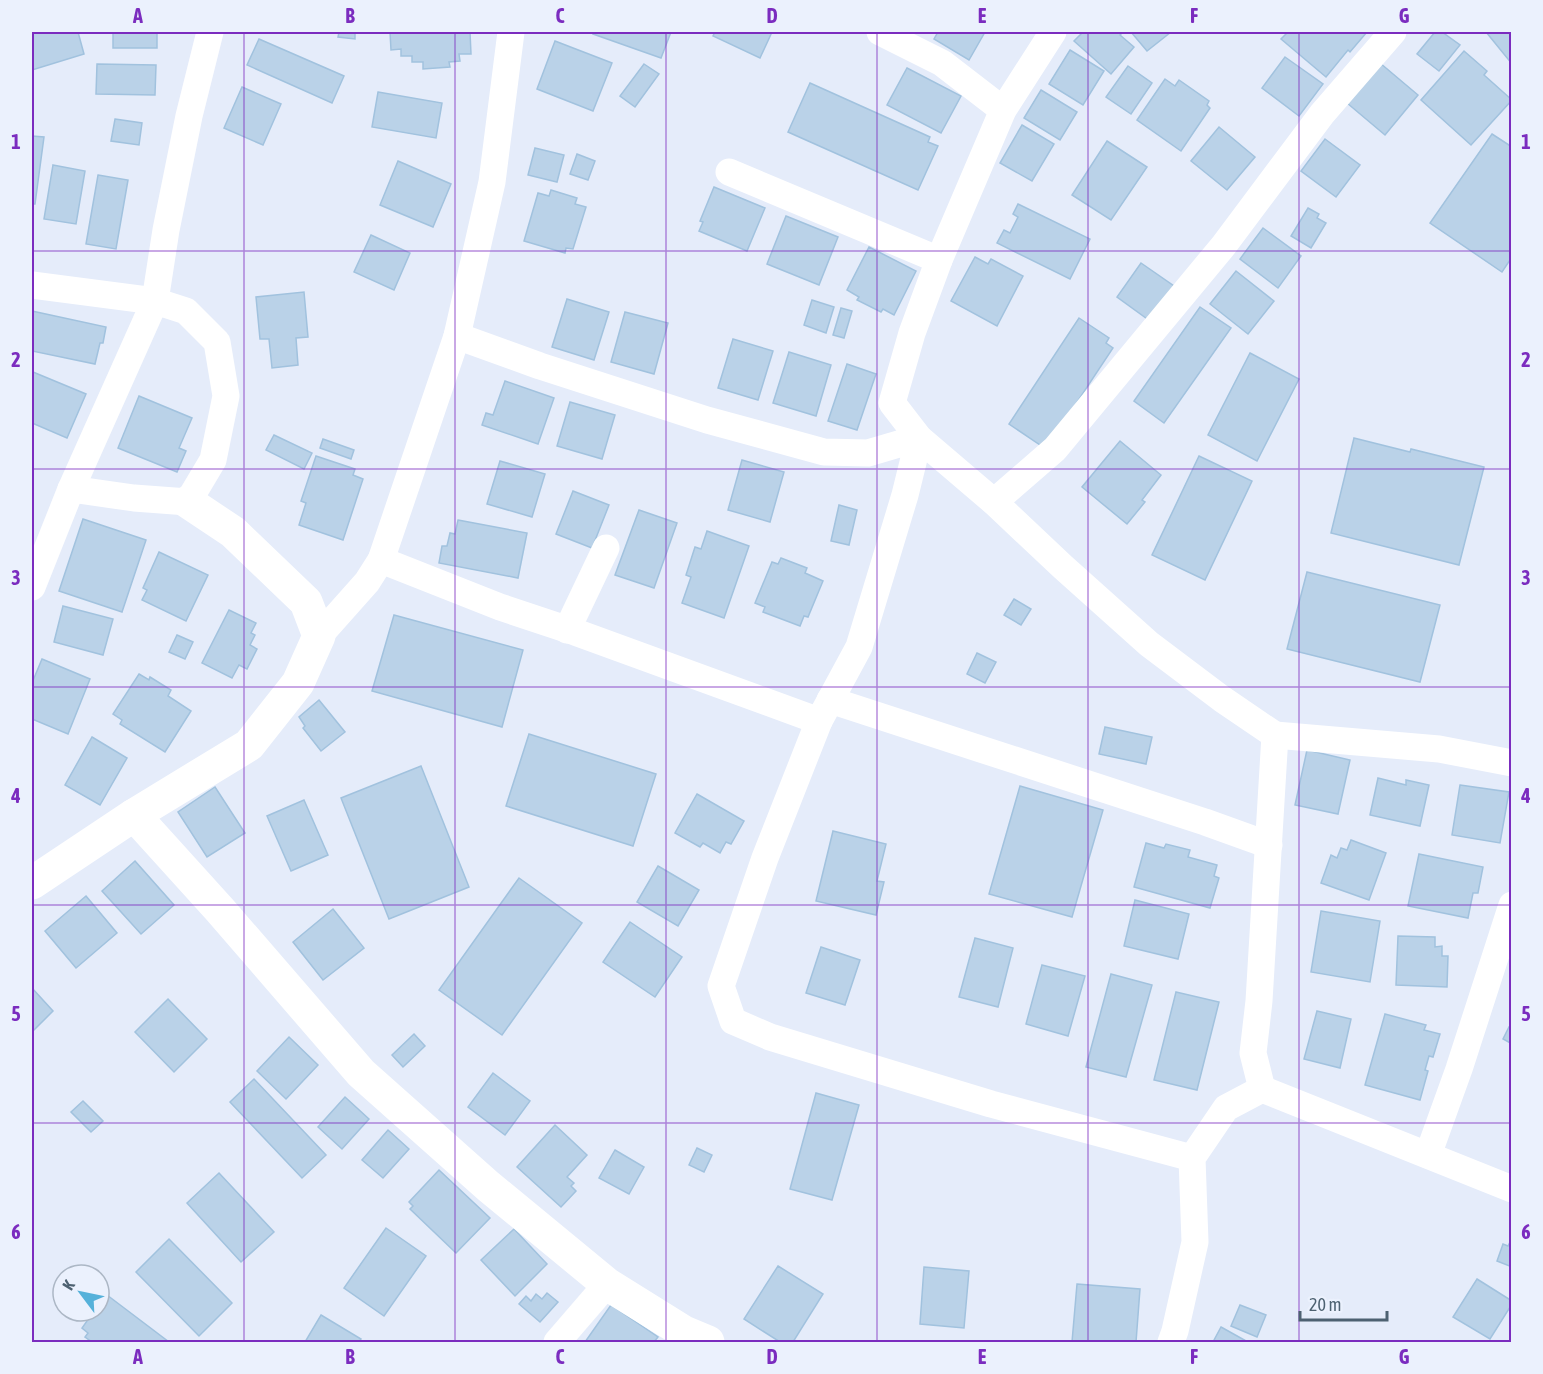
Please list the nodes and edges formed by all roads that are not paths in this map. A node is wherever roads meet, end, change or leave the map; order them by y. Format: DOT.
graph roads {
  1 [pos="210,32"];
  2 [pos="511,32"];
  3 [pos="880,32"];
  4 [pos="1053,32"];
  5 [pos="1393,32"];
  6 [pos="1004,110"];
  7 [pos="729,172"];
  8 [pos="939,260"];
  9 [pos="32,285"];
  10 [pos="155,301"];
  11 [pos="457,336"];
  12 [pos="919,438"];
  13 [pos="71,489"];
  14 [pos="188,502"];
  15 [pos="994,502"];
  16 [pos="606,548"];
  17 [pos="381,560"];
  18 [pos="32,588"];
  19 [pos="567,630"];
  20 [pos="319,636"];
  21 [pos="824,711"];
  22 [pos="1275,735"];
  23 [pos="1512,763"];
  24 [pos="134,815"];
  25 [pos="1269,845"];
  26 [pos="32,883"];
  27 [pos="1512,905"];
  28 [pos="1262,1089"];
  29 [pos="1428,1155"];
  30 [pos="1192,1158"];
  31 [pos="1512,1189"];
  32 [pos="607,1284"];
  33 [pos="557,1342"];
  34 [pos="708,1342"];
  35 [pos="1171,1342"];
  1 -- 10 [label="street"];
  2 -- 11 [label="street"];
  3 -- 6 [label="street"];
  4 -- 6 [label="street"];
  5 -- 15 [label="street"];
  6 -- 8 [label="street"];
  7 -- 8 [label="street"];
  8 -- 12 [label="street"];
  9 -- 10 [label="street"];
  10 -- 13 [label="street"];
  10 -- 14 [label="street"];
  11 -- 12 [label="street"];
  11 -- 17 [label="street"];
  12 -- 15 [label="street"];
  12 -- 21 [label="street"];
  13 -- 14 [label="street"];
  13 -- 18 [label="street"];
  14 -- 20 [label="street"];
  15 -- 22 [label="street"];
  16 -- 19 [label="street"];
  17 -- 19 [label="street"];
  17 -- 20 [label="street"];
  19 -- 21 [label="street"];
  20 -- 24 [label="street"];
  21 -- 25 [label="street"];
  21 -- 30 [label="street"];
  22 -- 23 [label="street"];
  22 -- 25 [label="street"];
  24 -- 26 [label="street"];
  24 -- 32 [label="street"];
  25 -- 28 [label="street"];
  27 -- 29 [label="street"];
  28 -- 29 [label="street"];
  28 -- 30 [label="street"];
  29 -- 31 [label="street"];
  30 -- 35 [label="street"];
  32 -- 33 [label="street"];
  32 -- 34 [label="street"];
}
